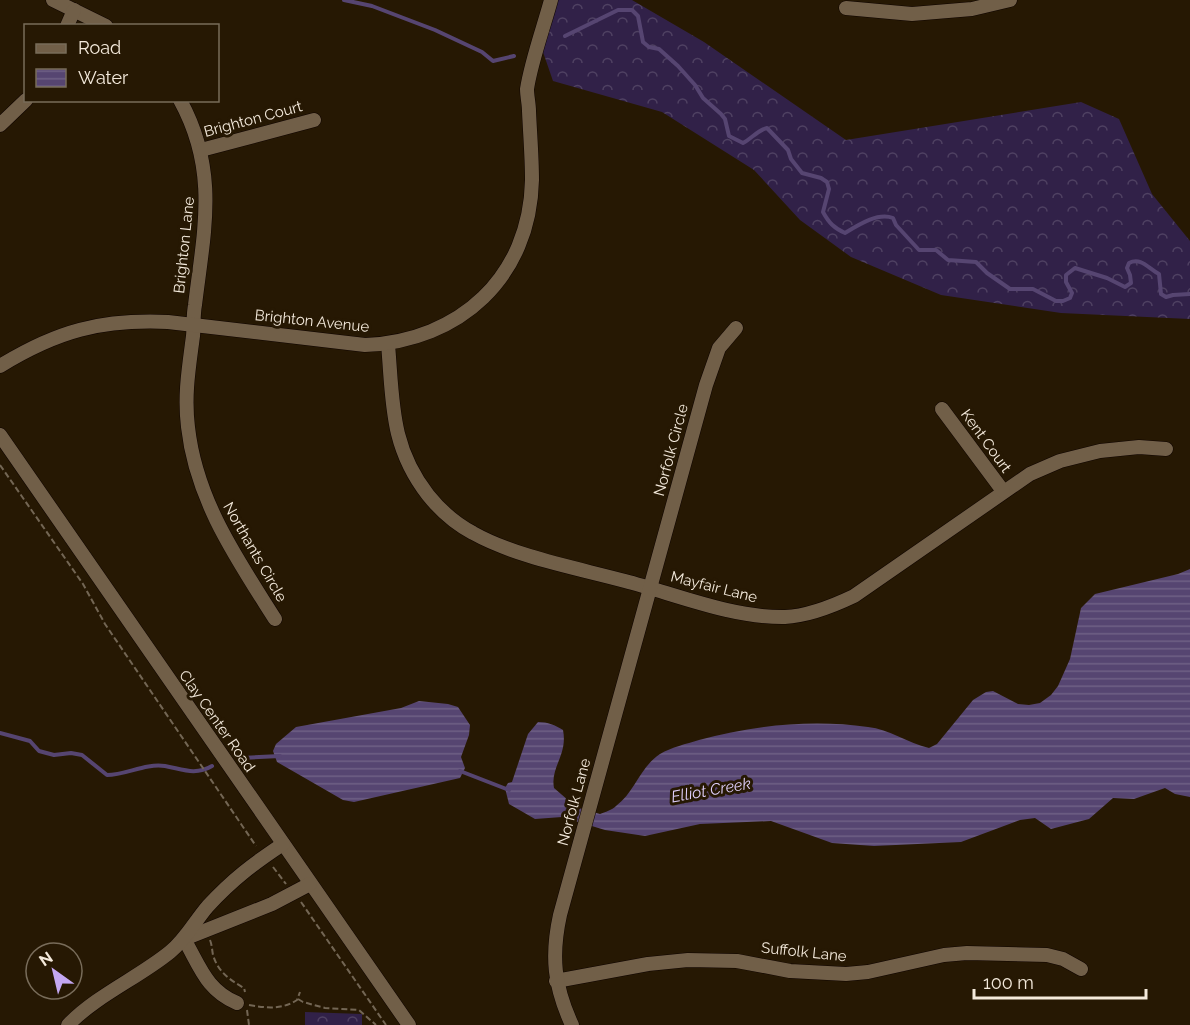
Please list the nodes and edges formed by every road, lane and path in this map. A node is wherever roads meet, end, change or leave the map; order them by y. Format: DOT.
graph roads {
  1 [pos="53,0"];
  2 [pos="551,0"];
  3 [pos="1010,0"];
  4 [pos="846,8"];
  5 [pos="74,10"];
  6 [pos="68,24"];
  7 [pos="102,24"];
  8 [pos="24,102"];
  9 [pos="181,102"];
  10 [pos="314,120"];
  11 [pos="0,125"];
  12 [pos="201,150"];
  13 [pos="194,325"];
  14 [pos="736,328"];
  15 [pos="388,344"];
  16 [pos="0,366"];
  17 [pos="942,409"];
  18 [pos="0,435"];
  19 [pos="1166,449"];
  20 [pos="0,465"];
  21 [pos="1003,491"];
  22 [pos="650,587"];
  23 [pos="275,619"];
  24 [pos="283,844"];
  25 [pos="264,856"];
  26 [pos="310,884"];
  27 [pos="293,893"];
  28 [pos="184,939"];
  29 [pos="209,940"];
  30 [pos="1081,969"];
  31 [pos="556,981"];
  32 [pos="300,992"];
  33 [pos="298,999"];
  34 [pos="242,1004"];
  35 [pos="68,1025"];
  36 [pos="249,1025"];
  37 [pos="376,1025"];
  38 [pos="386,1025"];
  39 [pos="410,1025"];
  40 [pos="572,1025"];
  1 -- 5 [label="street"];
  2 -- 15 [label="street, Brighton Avenue"];
  3 -- 4 [label="street"];
  5 -- 6 [label="street"];
  5 -- 7 [label="street"];
  8 -- 11 [label="street"];
  9 -- 12 [label="street, Brighton Lane"];
  10 -- 12 [label="street, Brighton Court"];
  12 -- 13 [label="street, Brighton Lane"];
  13 -- 15 [label="street, Brighton Avenue"];
  13 -- 16 [label="street, Brighton Avenue"];
  13 -- 23 [label="street, Northants Circle"];
  14 -- 22 [label="street, Norfolk Circle"];
  15 -- 22 [label="street, Mayfair Lane"];
  17 -- 21 [label="street, Kent Court"];
  18 -- 24 [label="street, Clay Center Road"];
  19 -- 21 [label="street, Mayfair Lane"];
  20 -- 25 [label="path"];
  21 -- 22 [label="street, Mayfair Lane"];
  22 -- 31 [label="street, Norfolk Lane"];
  24 -- 25 [label="street"];
  24 -- 26 [label="street, Clay Center Road"];
  25 -- 27 [label="path"];
  25 -- 28 [label="street"];
  26 -- 27 [label="street"];
  26 -- 39 [label="street, Clay Center Road"];
  27 -- 28 [label="street"];
  27 -- 38 [label="path"];
  28 -- 34 [label="street"];
  28 -- 35 [label="street"];
  29 -- 34 [label="path"];
  30 -- 31 [label="street, Suffolk Lane"];
  31 -- 40 [label="street, Norfolk Lane"];
  32 -- 33 [label="path"];
  33 -- 34 [label="path"];
  33 -- 37 [label="path"];
  34 -- 36 [label="path"];
}
